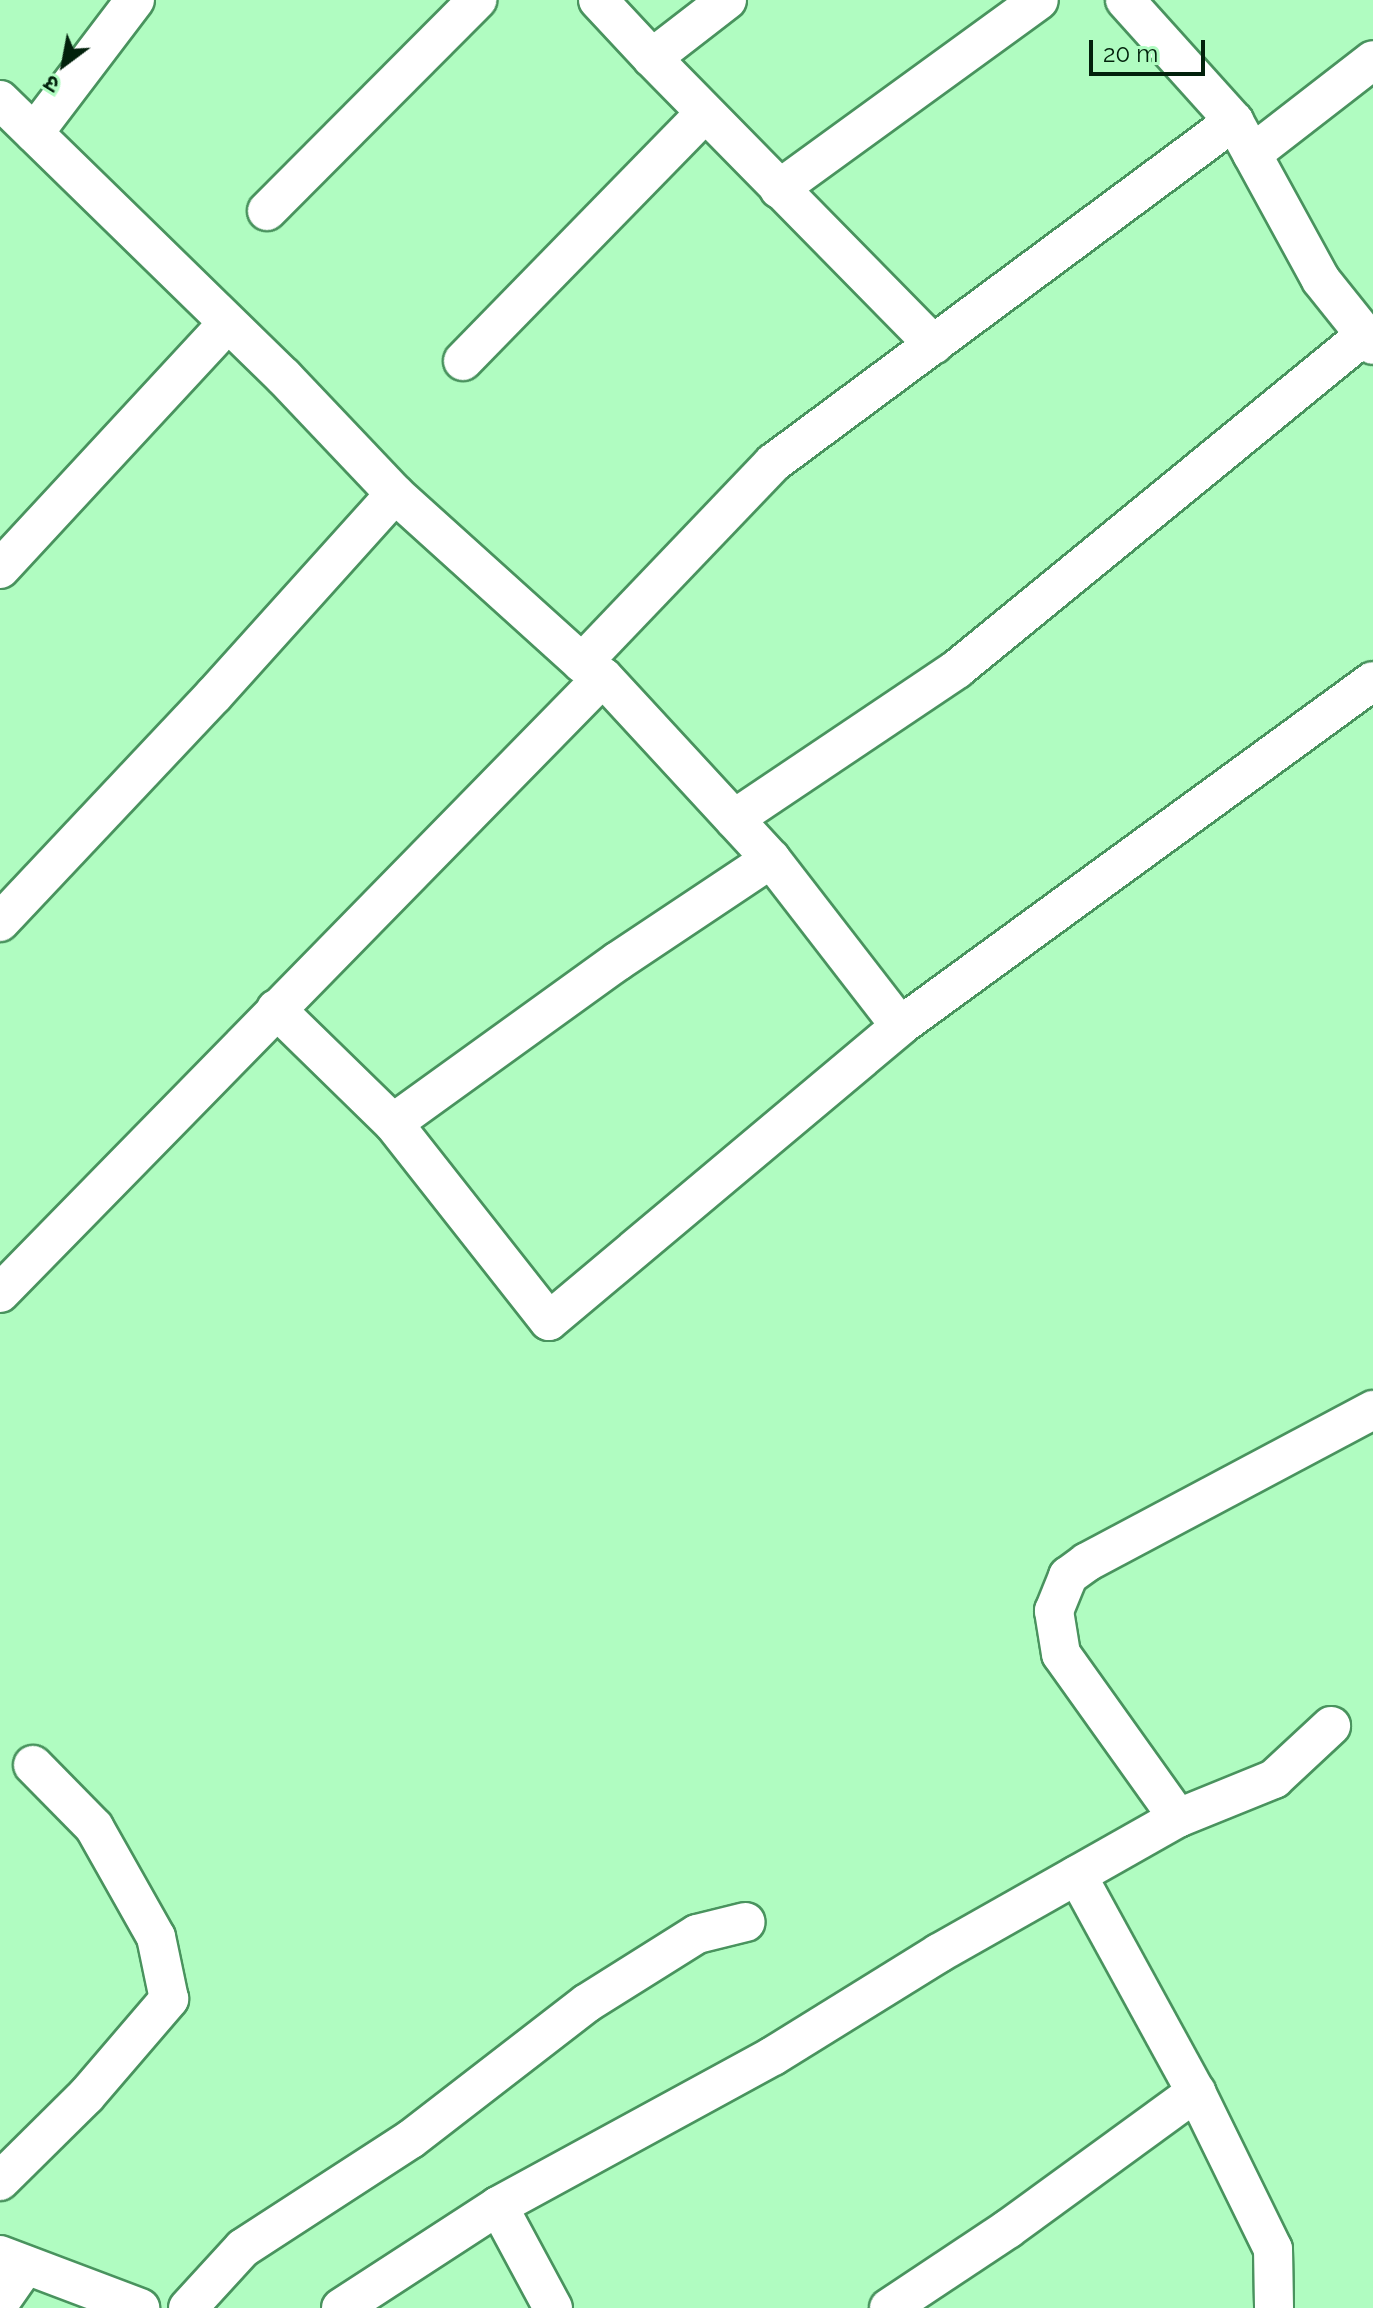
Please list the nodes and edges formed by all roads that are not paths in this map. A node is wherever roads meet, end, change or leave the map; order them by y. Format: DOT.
graph roads {
  1 [pos="135,0"];
  2 [pos="477,0"];
  3 [pos="598,0"];
  4 [pos="727,0"];
  5 [pos="1039,0"];
  6 [pos="1125,0"];
  7 [pos="652,58"];
  8 [pos="1373,60"];
  9 [pos="0,100"];
  10 [pos="704,114"];
  11 [pos="1234,121"];
  12 [pos="34,133"];
  13 [pos="1252,154"];
  14 [pos="779,189"];
  15 [pos="267,211"];
  16 [pos="228,323"];
  17 [pos="1369,340"];
  18 [pos="934,345"];
  19 [pos="463,361"];
  20 [pos="395,494"];
  21 [pos="0,569"];
  22 [pos="592,670"];
  23 [pos="1373,681"];
  24 [pos="734,819"];
  25 [pos="771,859"];
  26 [pos="0,922"];
  27 [pos="276,1009"];
  28 [pos="900,1026"];
  29 [pos="393,1123"];
  30 [pos="0,1293"];
  31 [pos="1373,1410"];
  32 [pos="1331,1726"];
  33 [pos="33,1765"];
  34 [pos="1178,1818"];
  35 [pos="1077,1875"];
  36 [pos="746,1922"];
  37 [pos="1196,2092"];
  38 [pos="0,2181"];
  39 [pos="498,2206"];
  40 [pos="13,2260"];
  41 [pos="0,2302"];
  42 [pos="140,2308"];
  43 [pos="188,2308"];
  44 [pos="341,2308"];
  45 [pos="553,2308"];
  46 [pos="889,2308"];
  47 [pos="1274,2308"];
  1 -- 12 [label="street"];
  2 -- 15 [label="street"];
  3 -- 7 [label="street"];
  4 -- 7 [label="street"];
  5 -- 14 [label="street"];
  6 -- 11 [label="street"];
  7 -- 10 [label="street"];
  8 -- 13 [label="street"];
  9 -- 12 [label="street"];
  10 -- 14 [label="street"];
  10 -- 19 [label="street"];
  11 -- 13 [label="street"];
  11 -- 18 [label="street"];
  12 -- 16 [label="street"];
  13 -- 17 [label="street"];
  14 -- 18 [label="street"];
  16 -- 20 [label="street"];
  16 -- 21 [label="street"];
  17 -- 24 [label="street"];
  18 -- 22 [label="street"];
  20 -- 22 [label="street"];
  20 -- 26 [label="street"];
  22 -- 24 [label="street"];
  22 -- 27 [label="street"];
  23 -- 28 [label="street"];
  24 -- 25 [label="street"];
  25 -- 28 [label="street"];
  25 -- 29 [label="street"];
  27 -- 29 [label="street"];
  27 -- 30 [label="street"];
  28 -- 29 [label="street"];
  31 -- 34 [label="street"];
  32 -- 34 [label="street"];
  33 -- 38 [label="street"];
  34 -- 35 [label="street"];
  35 -- 37 [label="street"];
  35 -- 39 [label="street"];
  36 -- 43 [label="street"];
  37 -- 46 [label="street"];
  37 -- 47 [label="street"];
  39 -- 44 [label="street"];
  39 -- 45 [label="street"];
  40 -- 41 [label="street"];
  40 -- 42 [label="street"];
}
